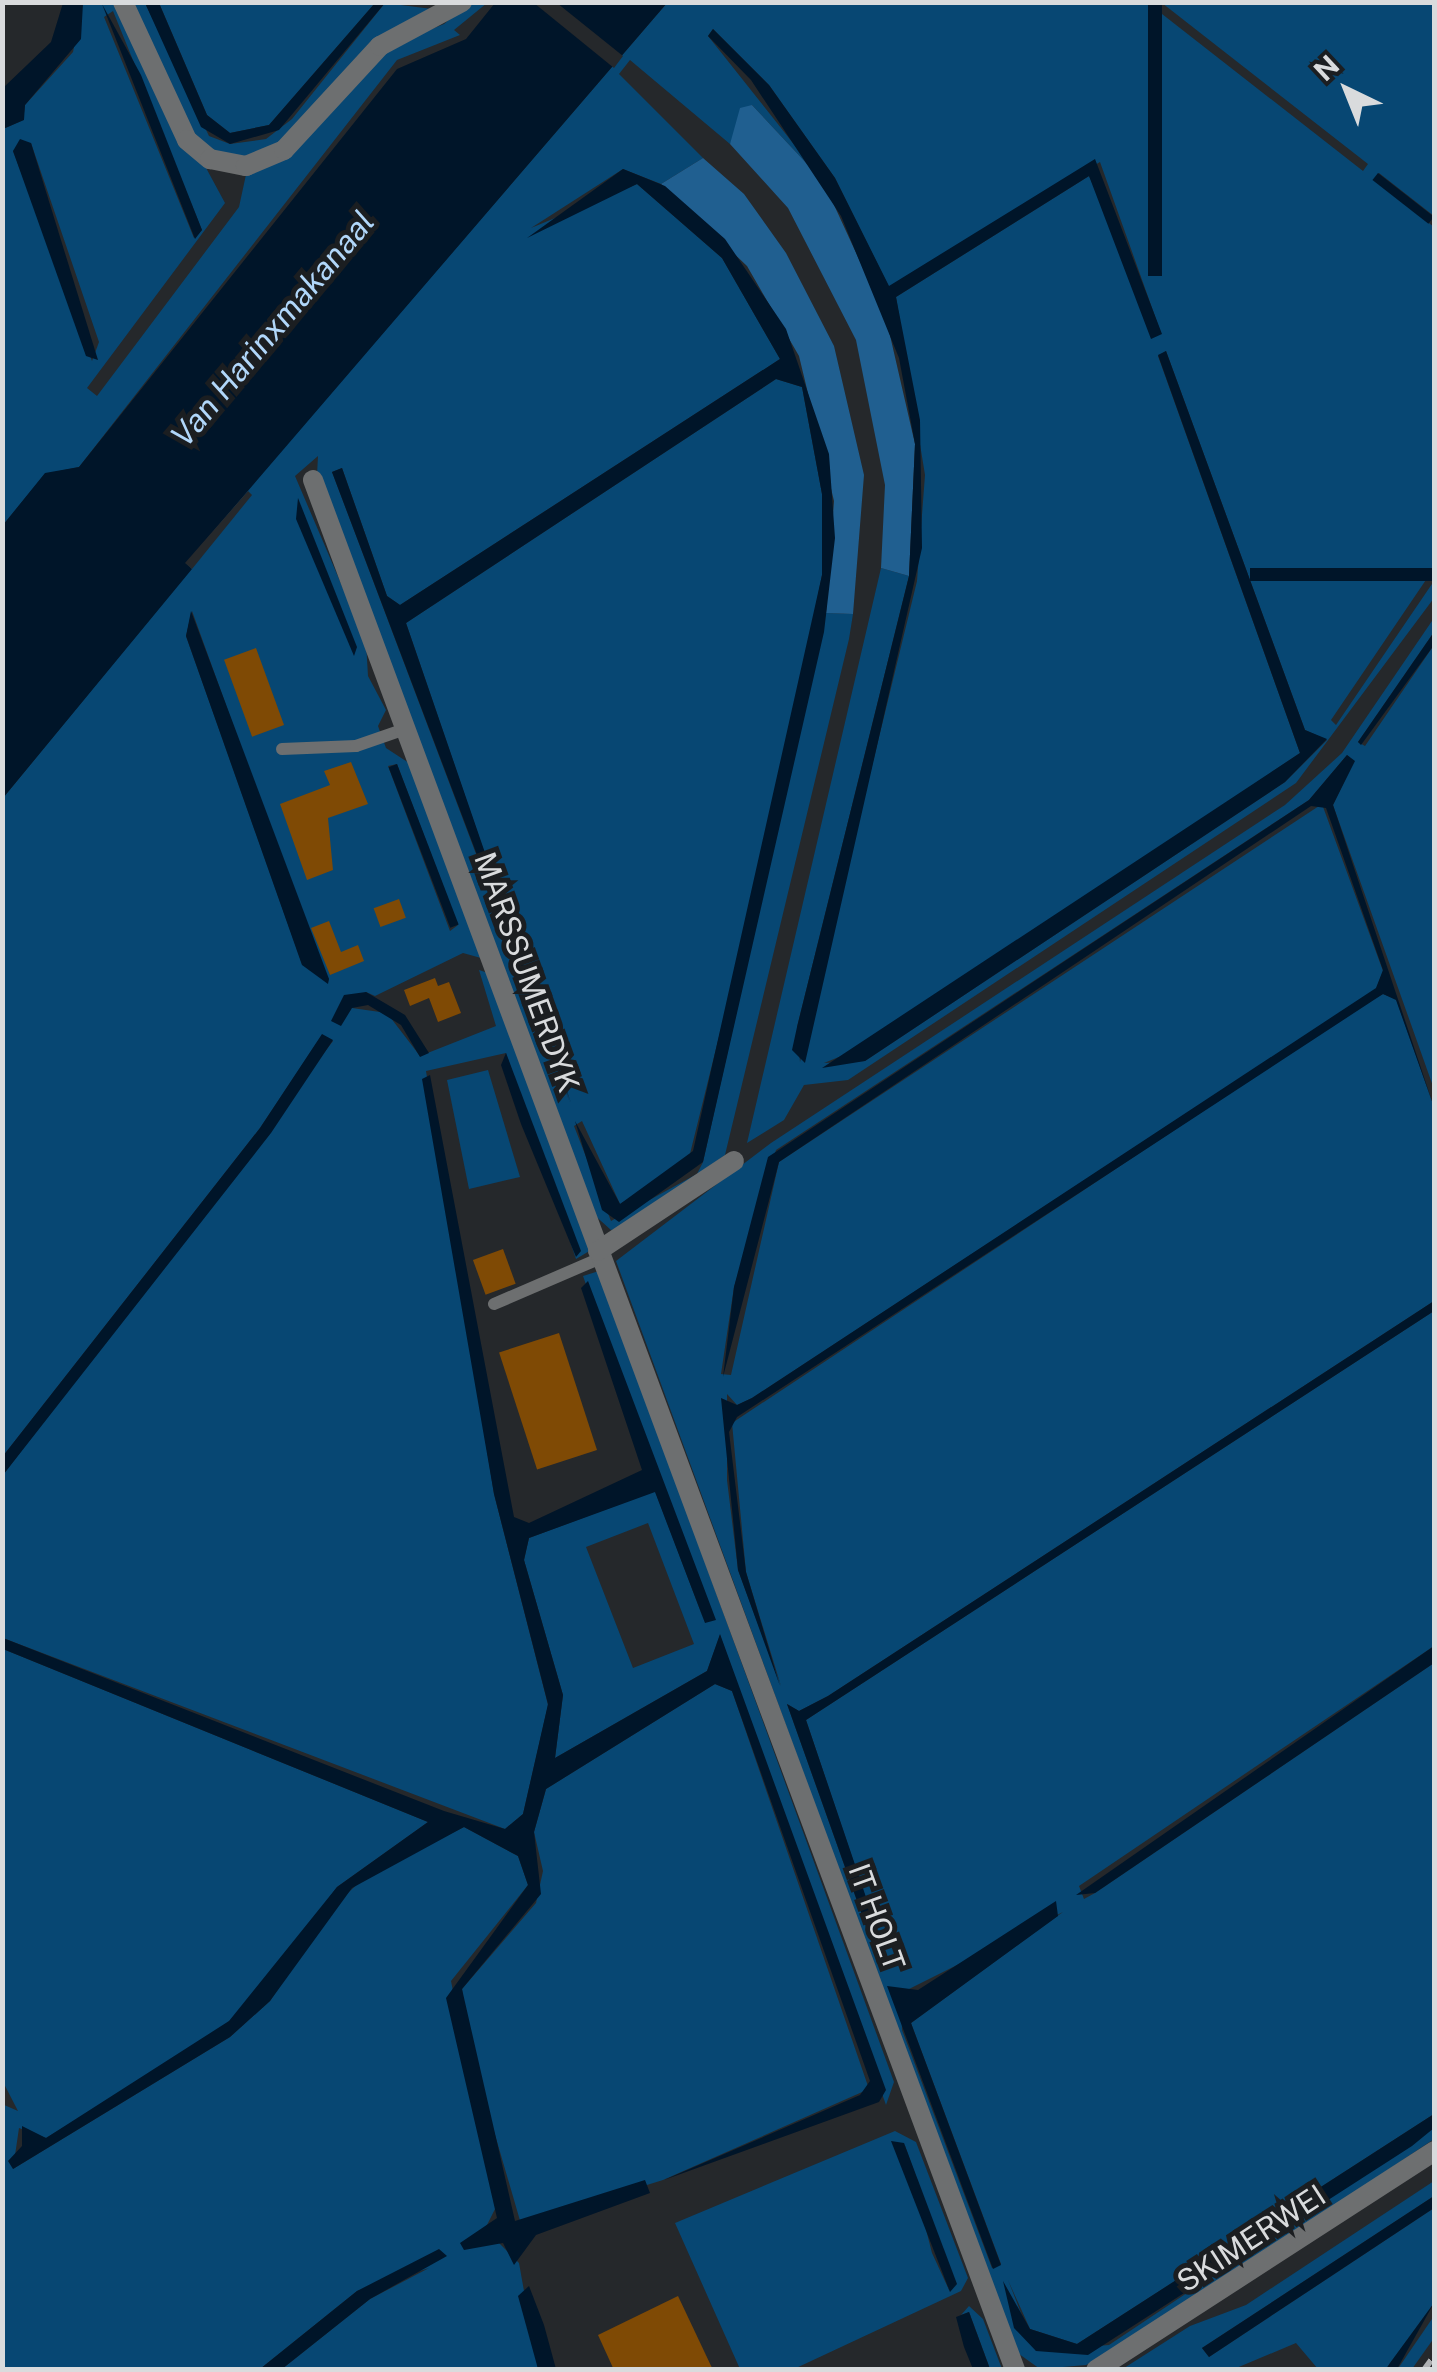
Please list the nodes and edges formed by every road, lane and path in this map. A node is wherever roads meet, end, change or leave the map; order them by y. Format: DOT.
graph roads {
  1 [pos="123,2"];
  2 [pos="462,2"];
  3 [pos="313,480"];
  4 [pos="406,729"];
  5 [pos="282,749"];
  6 [pos="734,1162"];
  7 [pos="600,1255"];
  8 [pos="494,1304"];
  9 [pos="689,1483"];
  10 [pos="1434,2151"];
  11 [pos="1015,2370"];
  12 [pos="1096,2370"];
  1 -- 2 [label="street"];
  3 -- 4 [label="street, MARSSUMERDYK"];
  4 -- 5 [label="lane"];
  4 -- 7 [label="street, MARSSUMERDYK"];
  6 -- 7 [label="street"];
  7 -- 8 [label="lane"];
  7 -- 9 [label="street, MARSSUMERDYK"];
  9 -- 11 [label="street, IT HOLT"];
  10 -- 12 [label="street, SKIMERWEI"];
}
